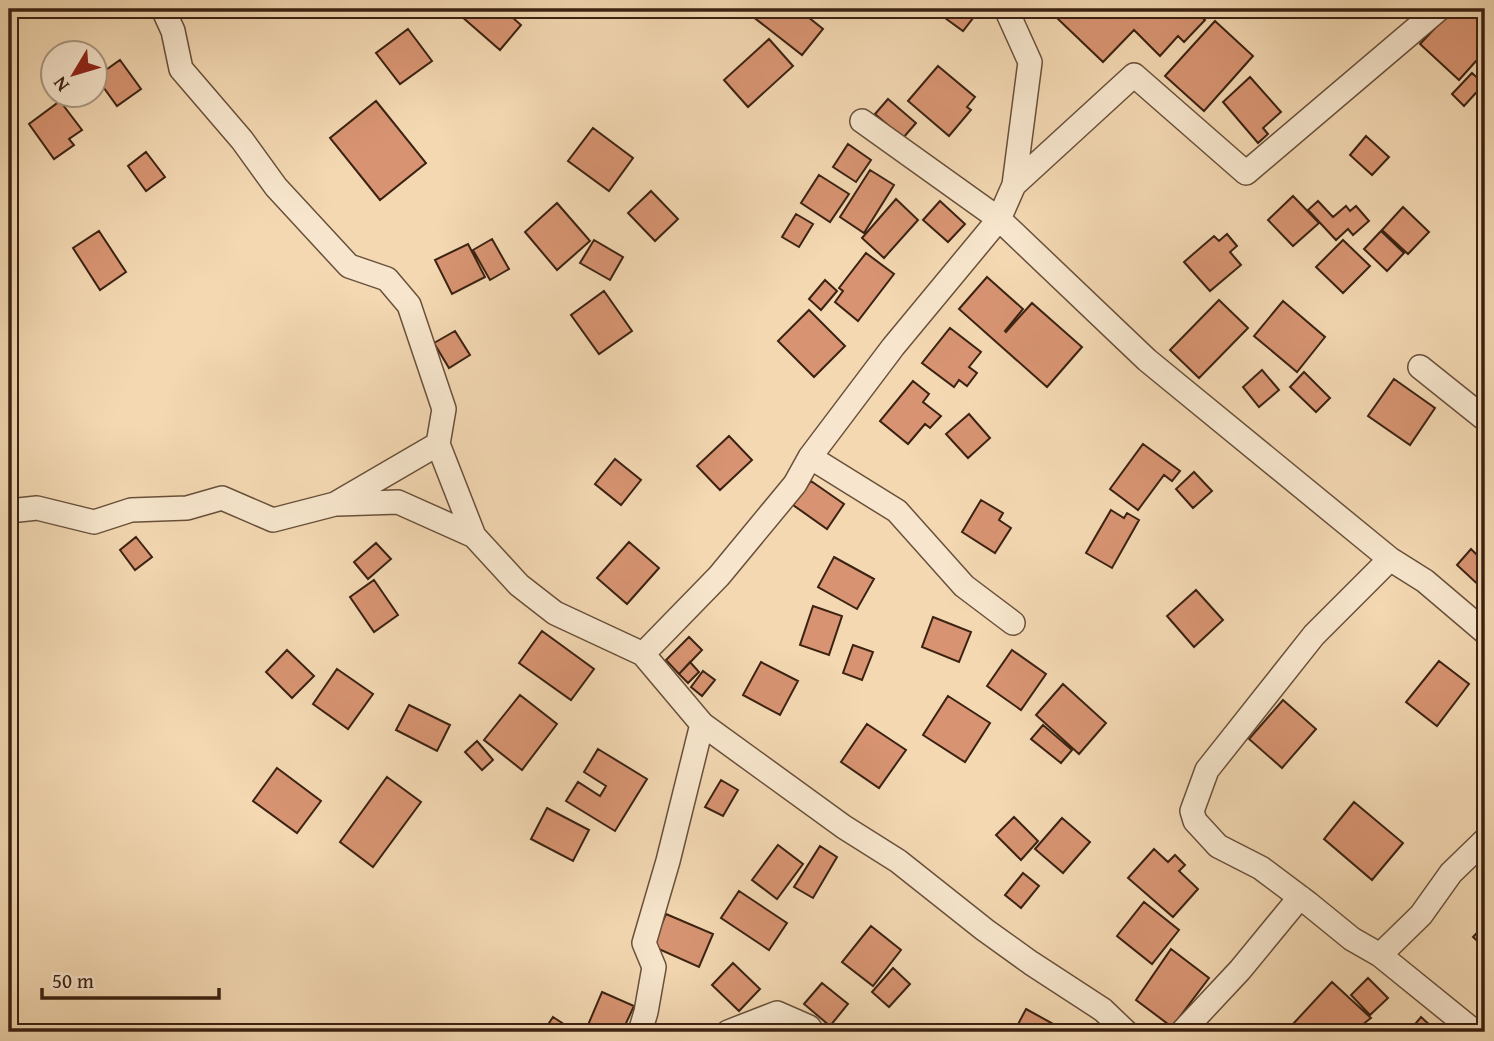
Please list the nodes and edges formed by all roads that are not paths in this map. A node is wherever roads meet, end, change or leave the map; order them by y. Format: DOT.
graph roads {
  1 [pos="163,9"];
  2 [pos="1006,9"];
  3 [pos="1439,9"];
  4 [pos="862,121"];
  5 [pos="1014,185"];
  6 [pos="999,219"];
  7 [pos="1420,368"];
  8 [pos="1485,419"];
  9 [pos="438,444"];
  10 [pos="810,457"];
  11 [pos="335,504"];
  12 [pos="9,511"];
  13 [pos="474,536"];
  14 [pos="1390,559"];
  15 [pos="1013,623"];
  16 [pos="1485,632"];
  17 [pos="643,654"];
  18 [pos="702,724"];
  19 [pos="1485,840"];
  20 [pos="1300,897"];
  21 [pos="1380,954"];
  22 [pos="640,1032"];
  23 [pos="728,1032"];
  24 [pos="812,1032"];
  25 [pos="1126,1032"];
  26 [pos="1182,1032"];
  27 [pos="1475,1032"];
  1 -- 9 [label="street"];
  2 -- 5 [label="street"];
  3 -- 5 [label="street"];
  4 -- 6 [label="street"];
  5 -- 6 [label="street"];
  6 -- 10 [label="street"];
  6 -- 14 [label="street"];
  7 -- 8 [label="street"];
  9 -- 11 [label="street"];
  9 -- 13 [label="street"];
  10 -- 15 [label="street"];
  10 -- 17 [label="street"];
  11 -- 12 [label="street"];
  11 -- 13 [label="street"];
  13 -- 17 [label="street"];
  14 -- 16 [label="street"];
  14 -- 20 [label="street"];
  17 -- 18 [label="street"];
  18 -- 22 [label="street"];
  18 -- 25 [label="street"];
  19 -- 21 [label="street"];
  20 -- 21 [label="street"];
  20 -- 26 [label="street"];
  21 -- 27 [label="street"];
  23 -- 24 [label="street"];
}
